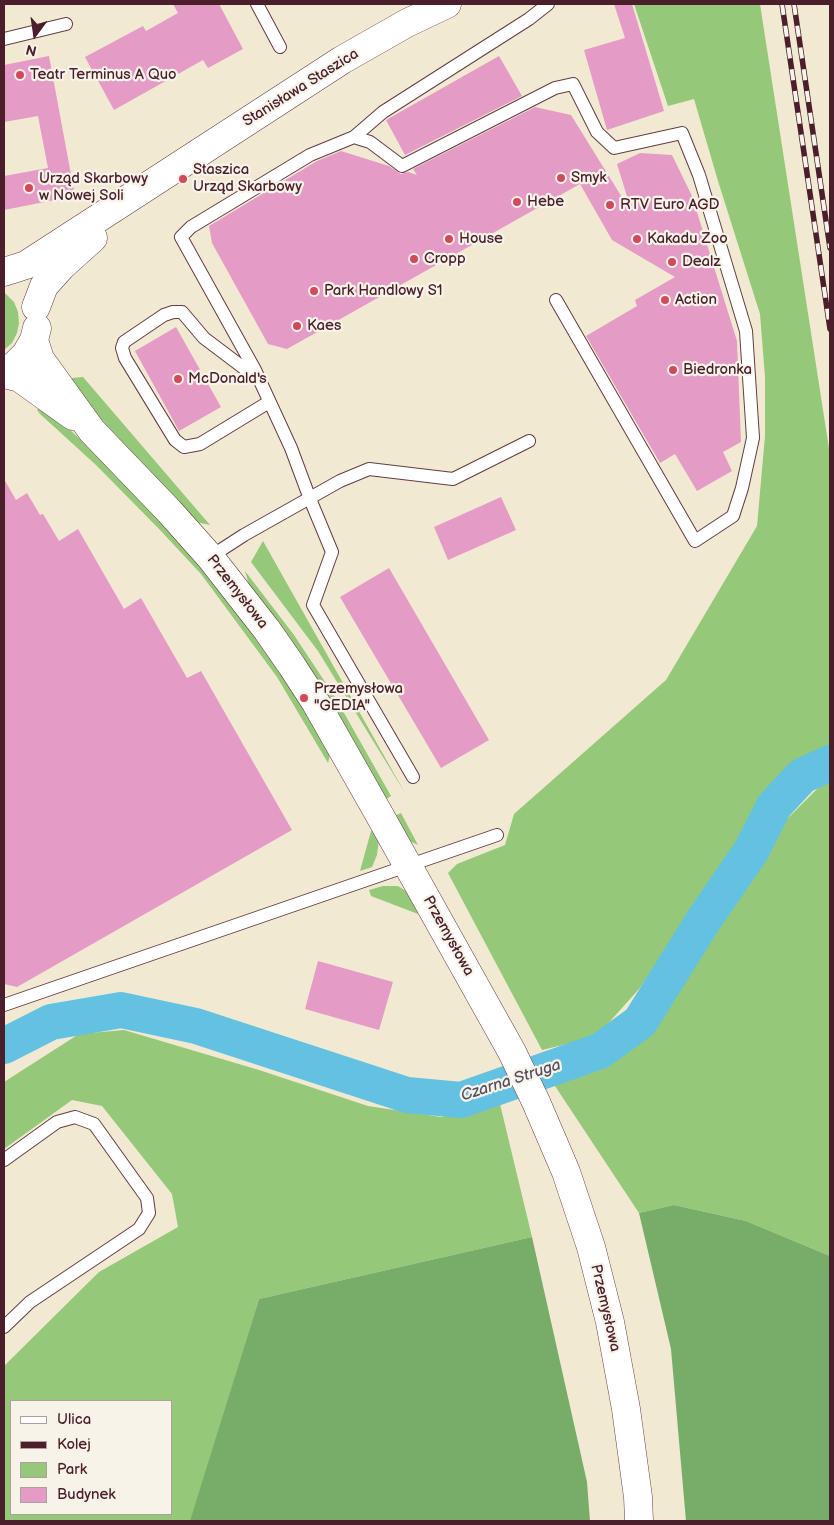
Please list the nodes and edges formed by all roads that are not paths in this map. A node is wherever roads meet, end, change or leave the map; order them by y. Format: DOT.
graph roads {
  1 [pos="256,4"];
  2 [pos="447,4"];
  3 [pos="548,4"];
  4 [pos="66,24"];
  5 [pos="4,39"];
  6 [pos="280,48"];
  7 [pos="354,136"];
  8 [pos="159,179"];
  9 [pos="4,272"];
  10 [pos="556,300"];
  11 [pos="36,307"];
  12 [pos="34,340"];
  13 [pos="4,372"];
  14 [pos="259,380"];
  15 [pos="269,402"];
  16 [pos="92,431"];
  17 [pos="529,441"];
  18 [pos="310,499"];
  19 [pos="210,557"];
  20 [pos="413,777"];
  21 [pos="497,835"];
  22 [pos="409,867"];
  23 [pos="4,1005"];
  24 [pos="4,1160"];
  25 [pos="4,1327"];
  26 [pos="639,1521"];
  1 -- 6 [label="lane"];
  2 -- 8 [label="street, Stanisława Staszica"];
  3 -- 7 [label="lane"];
  4 -- 5 [label="lane"];
  7 -- 10 [label="lane"];
  7 -- 14 [label="lane"];
  8 -- 9 [label="street, Stanisława Staszica"];
  8 -- 11 [label="street, Stanisława Staszica"];
  9 -- 11 [label="street"];
  11 -- 12 [label="street"];
  12 -- 13 [label="street"];
  12 -- 16 [label="street, Przemysłowa"];
  13 -- 16 [label="street, Przemysłowa"];
  14 -- 15 [label="lane"];
  14 -- 15 [label="lane"];
  15 -- 18 [label="lane"];
  16 -- 19 [label="street, Przemysłowa"];
  17 -- 18 [label="lane"];
  18 -- 19 [label="lane"];
  18 -- 20 [label="lane"];
  19 -- 22 [label="street, Przemysłowa"];
  21 -- 22 [label="lane"];
  22 -- 23 [label="lane"];
  22 -- 26 [label="street, Przemysłowa"];
  24 -- 25 [label="lane"];
}
